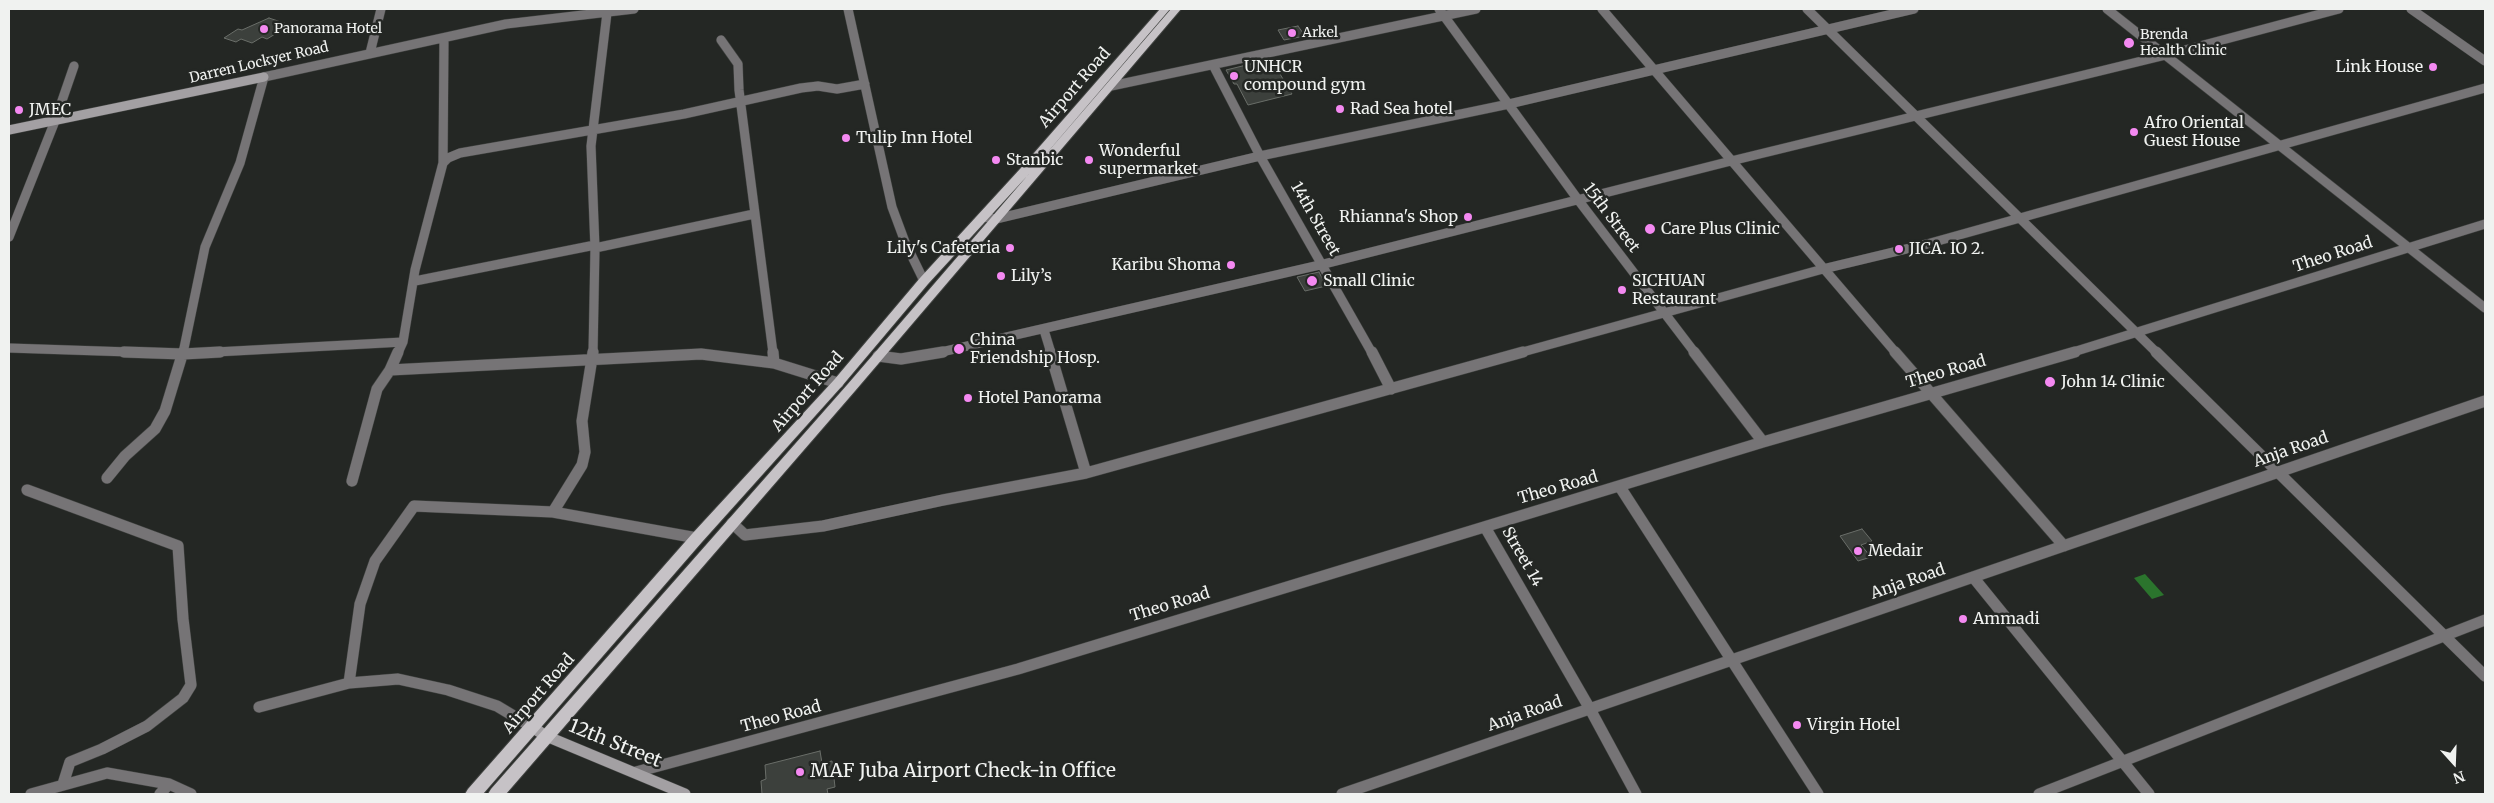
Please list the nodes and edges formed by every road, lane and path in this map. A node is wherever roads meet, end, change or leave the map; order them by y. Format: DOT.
graph roads {
  1 [pos="380,9"];
  2 [pos="634,9"];
  3 [pos="848,9"];
  4 [pos="1165,9"];
  5 [pos="1176,9"];
  6 [pos="1476,9"];
  7 [pos="1602,9"];
  8 [pos="1807,9"];
  9 [pos="1914,9"];
  10 [pos="2107,9"];
  11 [pos="2339,9"];
  12 [pos="2411,9"];
  13 [pos="1441,12"];
  14 [pos="607,13"];
  15 [pos="1827,30"];
  16 [pos="444,39"];
  17 [pos="721,40"];
  18 [pos="370,53"];
  19 [pos="2166,55"];
  20 [pos="2485,60"];
  21 [pos="1213,65"];
  22 [pos="74,66"];
  23 [pos="1654,69"];
  24 [pos="264,77"];
  25 [pos="865,84"];
  26 [pos="1110,86"];
  27 [pos="2485,88"];
  28 [pos="740,101"];
  29 [pos="1509,104"];
  30 [pos="1914,116"];
  31 [pos="56,121"];
  32 [pos="9,130"];
  33 [pos="593,131"];
  34 [pos="2280,146"];
  35 [pos="1260,156"];
  36 [pos="1731,160"];
  37 [pos="443,163"];
  38 [pos="1579,201"];
  39 [pos="754,214"];
  40 [pos="989,218"];
  41 [pos="2018,218"];
  42 [pos="2485,224"];
  43 [pos="9,237"];
  44 [pos="595,247"];
  45 [pos="2410,248"];
  46 [pos="1324,264"];
  47 [pos="1823,269"];
  48 [pos="415,280"];
  49 [pos="924,281"];
  50 [pos="2485,308"];
  51 [pos="1664,313"];
  52 [pos="1044,330"];
  53 [pos="2137,334"];
  54 [pos="403,342"];
  55 [pos="9,348"];
  56 [pos="183,354"];
  57 [pos="878,356"];
  58 [pos="593,358"];
  59 [pos="774,364"];
  60 [pos="390,370"];
  61 [pos="838,383"];
  62 [pos="1391,389"];
  63 [pos="1932,392"];
  64 [pos="2485,401"];
  65 [pos="1762,442"];
  66 [pos="2280,472"];
  67 [pos="1086,473"];
  68 [pos="108,478"];
  69 [pos="352,481"];
  70 [pos="1620,487"];
  71 [pos="27,490"];
  72 [pos="554,512"];
  73 [pos="732,523"];
  74 [pos="1485,527"];
  75 [pos="698,538"];
  76 [pos="2064,546"];
  77 [pos="1973,577"];
  78 [pos="2485,620"];
  79 [pos="2444,635"];
  80 [pos="1731,660"];
  81 [pos="2485,676"];
  82 [pos="349,683"];
  83 [pos="259,707"];
  84 [pos="1590,709"];
  85 [pos="532,727"];
  86 [pos="546,736"];
  87 [pos="2124,761"];
  88 [pos="636,772"];
  89 [pos="63,784"];
  90 [pos="169,784"];
  91 [pos="31,794"];
  92 [pos="160,794"];
  93 [pos="191,794"];
  94 [pos="473,794"];
  95 [pos="496,794"];
  96 [pos="685,794"];
  97 [pos="1342,794"];
  98 [pos="1636,794"];
  99 [pos="1818,794"];
  100 [pos="2039,794"];
  101 [pos="2149,794"];
  1 -- 18 [label="street"];
  2 -- 14 [label="street, Darren Lockyer Road"];
  3 -- 25 [label="street"];
  4 -- 40 [label="main road, Airport Road"];
  5 -- 26 [label="main road, Airport Road"];
  6 -- 13 [label="street"];
  7 -- 23 [label="street"];
  8 -- 15 [label="street"];
  9 -- 15 [label="street"];
  10 -- 19 [label="street"];
  11 -- 19 [label="street"];
  12 -- 20 [label="street"];
  13 -- 21 [label="street"];
  13 -- 29 [label="street, 15th Street"];
  14 -- 18 [label="street, Darren Lockyer Road"];
  14 -- 33 [label="street"];
  15 -- 23 [label="street"];
  15 -- 30 [label="street"];
  16 -- 37 [label="street"];
  17 -- 28 [label="street"];
  18 -- 24 [label="street, Darren Lockyer Road"];
  19 -- 30 [label="street"];
  19 -- 34 [label="street"];
  21 -- 26 [label="street"];
  21 -- 35 [label="street, 14th Street"];
  22 -- 31 [label="street"];
  23 -- 29 [label="street"];
  23 -- 36 [label="street"];
  24 -- 31 [label="street, Darren Lockyer Road"];
  24 -- 56 [label="street"];
  25 -- 28 [label="street"];
  25 -- 49 [label="street"];
  26 -- 40 [label="main road, Airport Road"];
  27 -- 34 [label="street"];
  28 -- 33 [label="street"];
  28 -- 39 [label="street"];
  29 -- 35 [label="street"];
  29 -- 38 [label="street, 15th Street"];
  30 -- 36 [label="street"];
  30 -- 41 [label="street"];
  31 -- 32 [label="street, Darren Lockyer Road"];
  31 -- 43 [label="street"];
  33 -- 37 [label="street"];
  33 -- 44 [label="street"];
  34 -- 41 [label="street"];
  34 -- 45 [label="street"];
  35 -- 40 [label="street"];
  35 -- 46 [label="street, 14th Street"];
  36 -- 38 [label="street"];
  36 -- 47 [label="street"];
  37 -- 48 [label="street"];
  38 -- 46 [label="street"];
  38 -- 51 [label="street, 15th Street"];
  39 -- 44 [label="street"];
  39 -- 59 [label="street"];
  40 -- 49 [label="main road, Airport Road"];
  40 -- 57 [label="main road, Airport Road"];
  41 -- 47 [label="street"];
  41 -- 53 [label="street"];
  42 -- 45 [label="street, Theo Road"];
  44 -- 48 [label="street"];
  44 -- 58 [label="street"];
  45 -- 50 [label="street"];
  45 -- 53 [label="street, Theo Road"];
  46 -- 52 [label="street"];
  46 -- 62 [label="street, 14th Street"];
  47 -- 51 [label="street"];
  47 -- 63 [label="street"];
  48 -- 54 [label="street"];
  49 -- 61 [label="main road, Airport Road"];
  51 -- 62 [label="street"];
  51 -- 65 [label="street, 15th Street"];
  52 -- 57 [label="street"];
  52 -- 67 [label="street"];
  53 -- 63 [label="street, Theo Road"];
  53 -- 66 [label="street"];
  54 -- 56 [label="street"];
  54 -- 60 [label="street"];
  55 -- 56 [label="street"];
  56 -- 68 [label="street"];
  57 -- 73 [label="main road, Airport Road"];
  58 -- 59 [label="street"];
  58 -- 60 [label="street"];
  58 -- 72 [label="street"];
  59 -- 61 [label="street"];
  60 -- 69 [label="street"];
  61 -- 75 [label="main road, Airport Road"];
  62 -- 67 [label="street"];
  63 -- 65 [label="street, Theo Road"];
  63 -- 76 [label="street"];
  64 -- 66 [label="street, Anja Road"];
  65 -- 70 [label="street, Theo Road"];
  66 -- 76 [label="street, Anja Road"];
  66 -- 79 [label="street"];
  67 -- 73 [label="street"];
  70 -- 74 [label="street, Theo Road"];
  70 -- 80 [label="street"];
  71 -- 89 [label="street"];
  72 -- 75 [label="street"];
  72 -- 82 [label="street"];
  73 -- 86 [label="main road, Airport Road"];
  74 -- 84 [label="street, Street 14"];
  74 -- 88 [label="street, Theo Road"];
  75 -- 85 [label="main road, Airport Road"];
  76 -- 77 [label="street, Anja Road"];
  77 -- 80 [label="street, Anja Road"];
  77 -- 87 [label="street"];
  78 -- 79 [label="street"];
  79 -- 81 [label="street"];
  79 -- 87 [label="street"];
  80 -- 84 [label="street, Anja Road"];
  80 -- 99 [label="street"];
  82 -- 83 [label="street"];
  82 -- 85 [label="street"];
  84 -- 97 [label="street, Anja Road"];
  84 -- 98 [label="street, Street 14"];
  85 -- 86 [label="street, 12th Street"];
  85 -- 94 [label="main road, Airport Road"];
  86 -- 88 [label="street, 12th Street"];
  86 -- 95 [label="main road, Airport Road"];
  87 -- 100 [label="street"];
  87 -- 101 [label="street"];
  88 -- 96 [label="street, 12th Street"];
  89 -- 90 [label="street"];
  89 -- 91 [label="street"];
  90 -- 92 [label="street"];
  90 -- 93 [label="street"];
}
